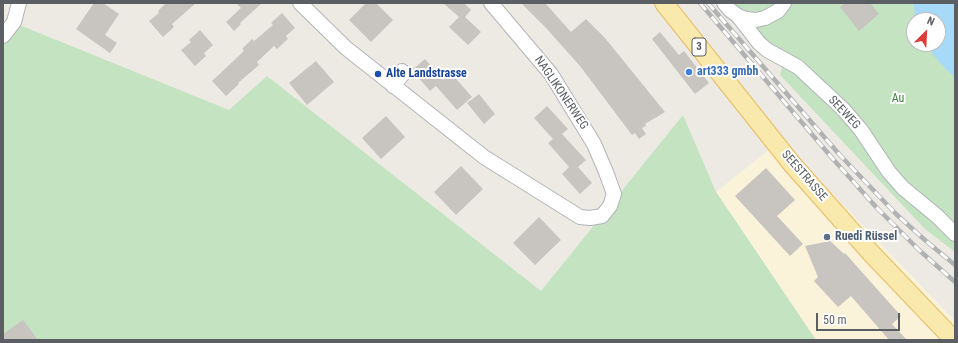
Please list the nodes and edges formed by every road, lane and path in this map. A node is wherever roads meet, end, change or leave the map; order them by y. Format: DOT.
graph roads {
  1 [pos="19,3"];
  2 [pos="300,3"];
  3 [pos="491,3"];
  4 [pos="664,3"];
  5 [pos="724,3"];
  6 [pos="784,3"];
  7 [pos="738,16"];
  8 [pos="3,36"];
  9 [pos="402,71"];
  10 [pos="393,86"];
  11 [pos="955,234"];
  12 [pos="954,340"];
  1 -- 8 [label="street"];
  2 -- 10 [label="street"];
  3 -- 10 [label="street, NAGLIKONERWEG"];
  4 -- 12 [label="main road, SEESTRASSE / 3"];
  5 -- 7 [label="street, SEEWEG"];
  6 -- 7 [label="street"];
  7 -- 11 [label="street, SEEWEG"];
  9 -- 10 [label="street"];
}
